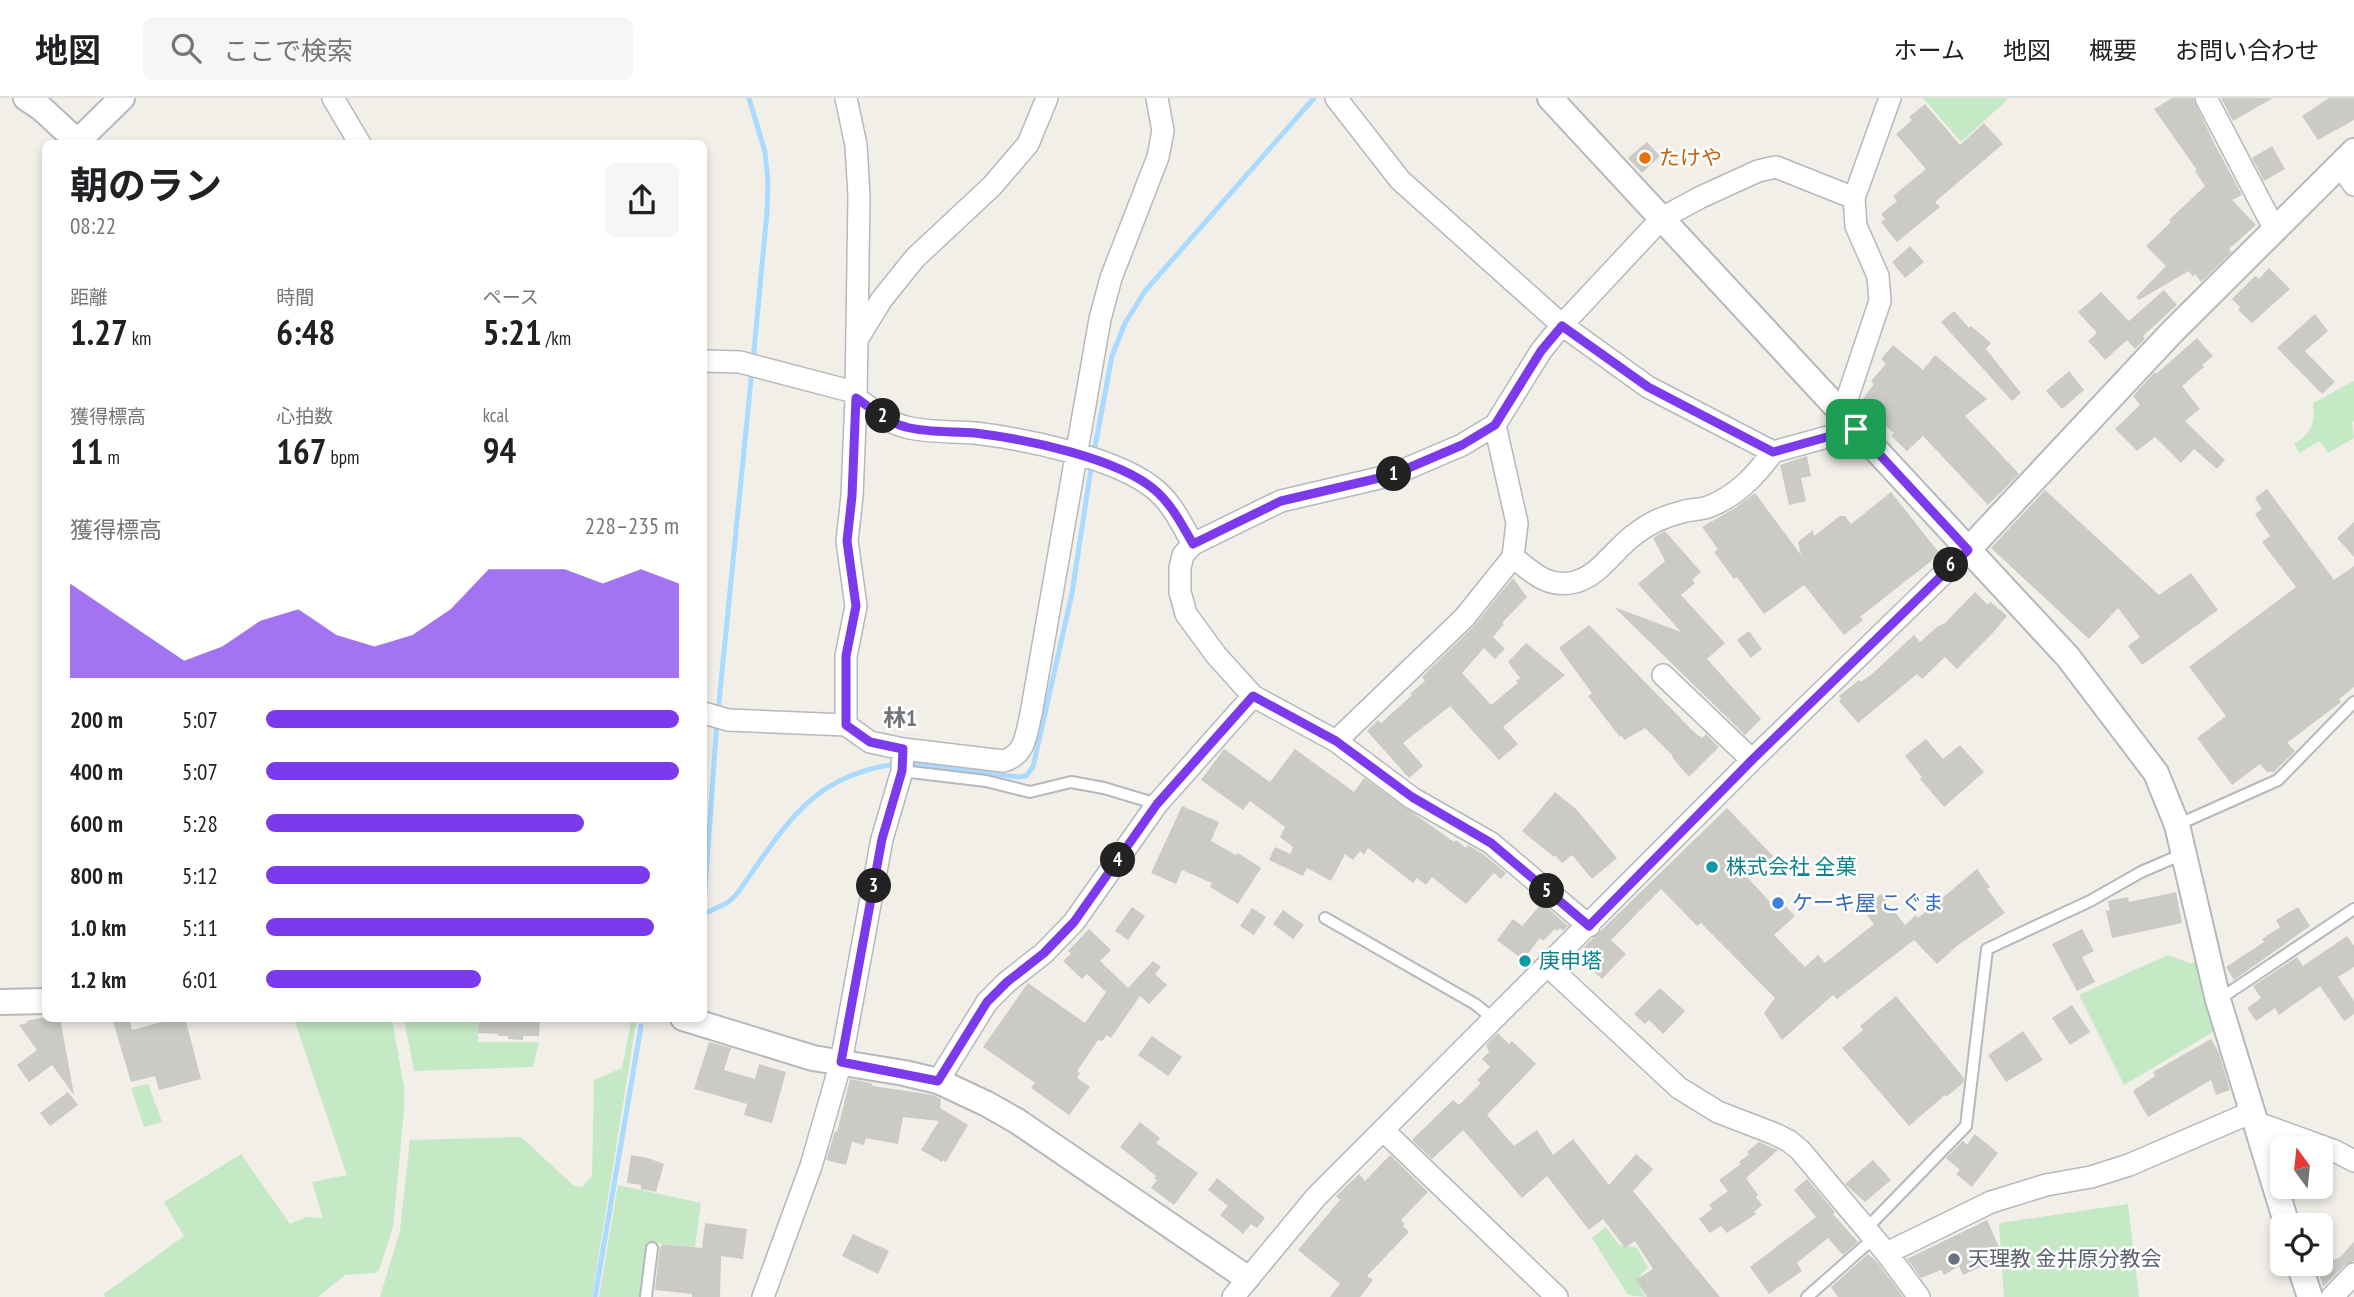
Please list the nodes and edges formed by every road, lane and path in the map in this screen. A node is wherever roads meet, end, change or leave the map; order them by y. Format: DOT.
graph roads {
  1 [pos="26,98"];
  2 [pos="122,98"];
  3 [pos="846,98"];
  4 [pos="1047,98"];
  5 [pos="1157,98"];
  6 [pos="1336,98"];
  7 [pos="1550,98"];
  8 [pos="1890,98"];
  9 [pos="2206,98"];
  10 [pos="337,99"];
  11 [pos="77,140"];
  12 [pos="81,140"];
  13 [pos="358,140"];
  14 [pos="2349,167"];
  15 [pos="1854,198"];
  16 [pos="1662,218"];
  17 [pos="2275,230"];
  18 [pos="1562,326"];
  19 [pos="857,340"];
  20 [pos="707,361"];
  21 [pos="855,395"];
  22 [pos="1849,421"];
  23 [pos="1495,425"];
  24 [pos="1773,452"];
  25 [pos="1077,455"];
  26 [pos="1193,544"];
  27 [pos="1968,550"];
  28 [pos="1513,557"];
  29 [pos="1663,675"];
  30 [pos="1253,696"];
  31 [pos="2354,702"];
  32 [pos="707,714"];
  33 [pos="846,725"];
  34 [pos="1336,741"];
  35 [pos="903,749"];
  36 [pos="1752,760"];
  37 [pos="902,771"];
  38 [pos="1157,804"];
  39 [pos="2177,825"];
  40 [pos="2185,853"];
  41 [pos="2354,909"];
  42 [pos="1325,918"];
  43 [pos="1589,926"];
  44 [pos="1548,966"];
  45 [pos="2218,1000"];
  46 [pos="42,1001"];
  47 [pos="0,1002"];
  48 [pos="1495,1020"];
  49 [pos="700,1022"];
  50 [pos="841,1062"];
  51 [pos="938,1081"];
  52 [pos="2253,1117"];
  53 [pos="1384,1131"];
  54 [pos="2354,1161"];
  55 [pos="2283,1213"];
  56 [pos="1870,1234"];
  57 [pos="652,1248"];
  58 [pos="1888,1255"];
  59 [pos="2354,1274"];
  60 [pos="2303,1276"];
  61 [pos="1240,1287"];
  62 [pos="646,1297"];
  63 [pos="763,1297"];
  64 [pos="1557,1297"];
  65 [pos="1807,1297"];
  66 [pos="1919,1297"];
  67 [pos="2310,1297"];
  68 [pos="2332,1297"];
  1 -- 11 [label="street"];
  2 -- 12 [label="street"];
  3 -- 19 [label="street"];
  4 -- 19 [label="street"];
  5 -- 25 [label="street"];
  6 -- 18 [label="street"];
  7 -- 16 [label="street"];
  8 -- 15 [label="street"];
  9 -- 17 [label="street"];
  10 -- 13 [label="street"];
  14 -- 17 [label="street"];
  15 -- 16 [label="street"];
  15 -- 22 [label="street"];
  16 -- 18 [label="street"];
  16 -- 22 [label="street"];
  17 -- 27 [label="street"];
  18 -- 23 [label="street"];
  18 -- 24 [label="street"];
  19 -- 21 [label="street"];
  20 -- 21 [label="street"];
  21 -- 25 [label="street"];
  21 -- 33 [label="street"];
  22 -- 24 [label="street"];
  22 -- 27 [label="street"];
  23 -- 26 [label="street"];
  23 -- 28 [label="street"];
  24 -- 28 [label="street"];
  25 -- 26 [label="street"];
  25 -- 35 [label="street"];
  26 -- 30 [label="street"];
  27 -- 36 [label="street"];
  27 -- 39 [label="street"];
  28 -- 34 [label="street"];
  29 -- 36 [label="street"];
  30 -- 34 [label="street"];
  30 -- 38 [label="street"];
  31 -- 39 [label="lane"];
  32 -- 33 [label="street"];
  33 -- 35 [label="street"];
  34 -- 43 [label="street"];
  35 -- 37 [label="street"];
  36 -- 43 [label="street"];
  37 -- 38 [label="lane"];
  37 -- 50 [label="street"];
  38 -- 51 [label="street"];
  39 -- 40 [label="street"];
  40 -- 45 [label="street"];
  40 -- 56 [label="lane"];
  41 -- 45 [label="lane"];
  42 -- 48 [label="lane"];
  43 -- 44 [label="street"];
  44 -- 48 [label="street"];
  44 -- 56 [label="street"];
  45 -- 52 [label="street"];
  46 -- 47 [label="street"];
  48 -- 53 [label="street"];
  49 -- 50 [label="street"];
  50 -- 51 [label="street"];
  50 -- 63 [label="street"];
  51 -- 61 [label="street"];
  52 -- 54 [label="street"];
  52 -- 55 [label="street"];
  52 -- 58 [label="street"];
  53 -- 61 [label="street"];
  53 -- 64 [label="street"];
  56 -- 58 [label="street"];
  56 -- 65 [label="lane"];
  57 -- 62 [label="lane"];
  58 -- 66 [label="street"];
  59 -- 68 [label="street"];
  60 -- 67 [label="street"];
}
